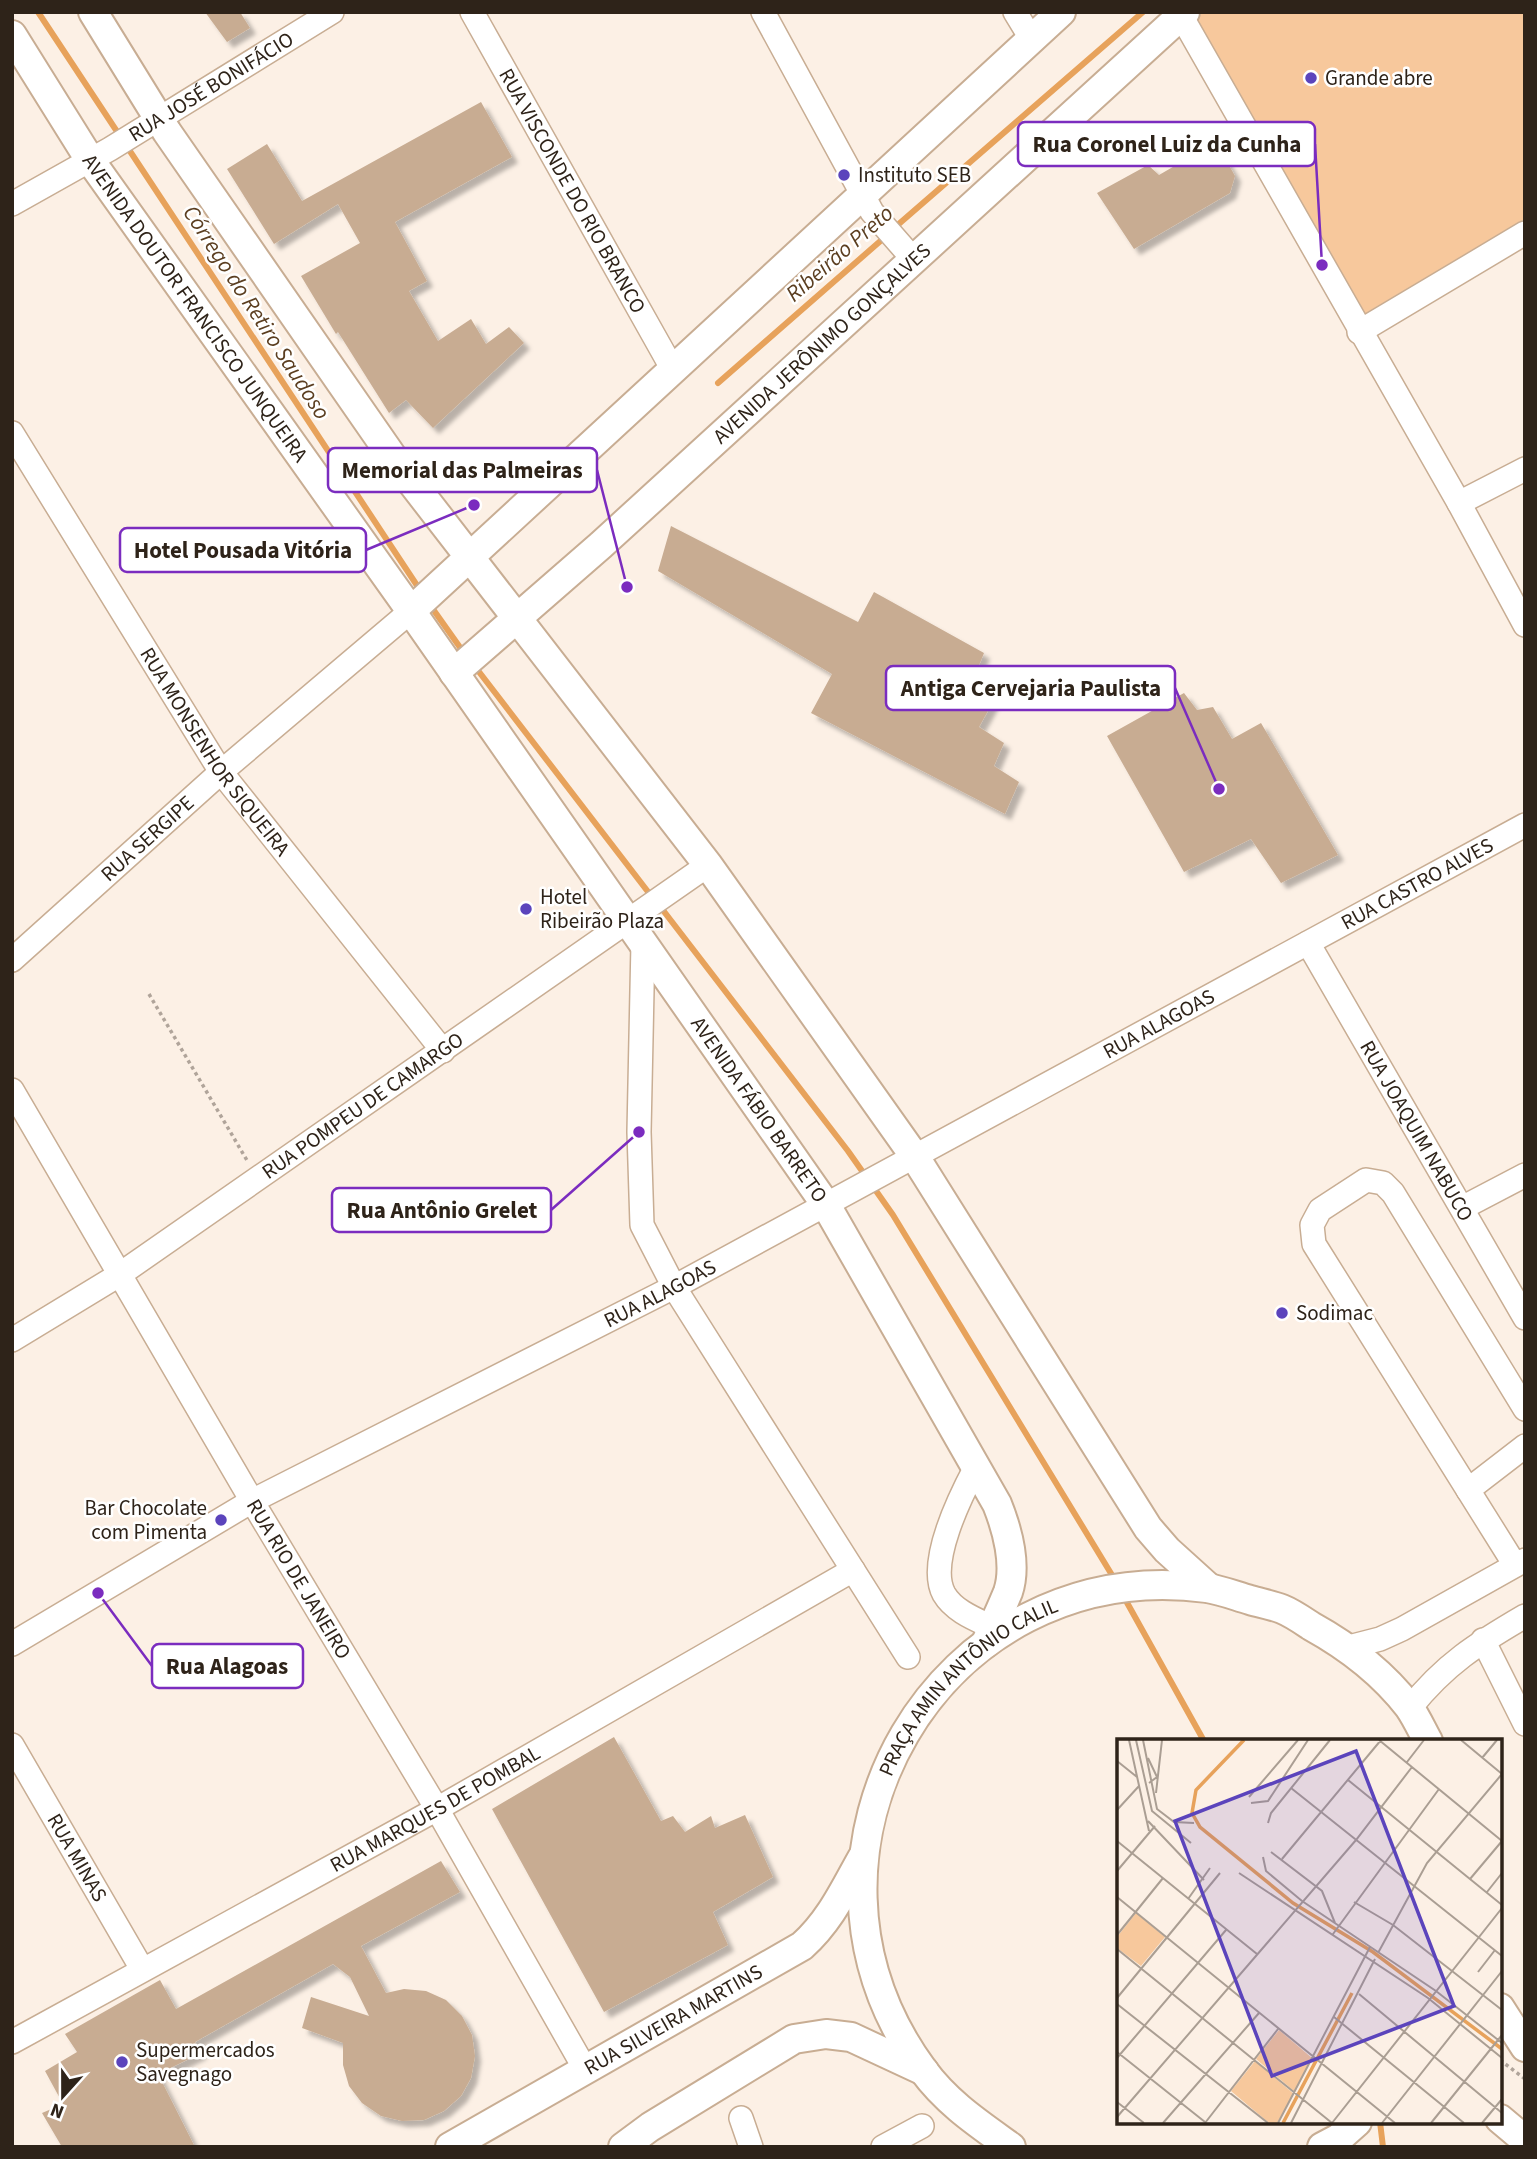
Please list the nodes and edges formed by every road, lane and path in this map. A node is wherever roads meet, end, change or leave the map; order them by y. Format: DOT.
graph roads {
  1 [pos="93,12"];
  2 [pos="332,12"];
  3 [pos="472,12"];
  4 [pos="763,12"];
  5 [pos="1015,12"];
  6 [pos="1061,12"];
  7 [pos="1182,13"];
  8 [pos="12,35"];
  9 [pos="1032,40"];
  10 [pos="151,123"];
  11 [pos="100,155"];
  12 [pos="12,204"];
  13 [pos="867,204"];
  14 [pos="1525,233"];
  15 [pos="908,254"];
  16 [pos="1359,332"];
  17 [pos="672,369"];
  18 [pos="12,433"];
  19 [pos="1525,469"];
  20 [pos="1459,503"];
  21 [pos="464,562"];
  22 [pos="416,605"];
  23 [pos="511,625"];
  24 [pos="1525,625"];
  25 [pos="461,667"];
  26 [pos="221,772"];
  27 [pos="1525,825"];
  28 [pos="703,867"];
  29 [pos="638,926"];
  30 [pos="1308,943"];
  31 [pos="12,960"];
  32 [pos="149,994"];
  33 [pos="443,1051"];
  34 [pos="12,1090"];
  35 [pos="904,1162"];
  36 [pos="1525,1175"];
  37 [pos="258,1179"];
  38 [pos="830,1203"];
  39 [pos="1462,1208"];
  40 [pos="119,1275"];
  41 [pos="674,1287"];
  42 [pos="1525,1318"];
  43 [pos="12,1340"];
  44 [pos="1525,1409"];
  45 [pos="1525,1446"];
  46 [pos="976,1466"];
  47 [pos="1468,1490"];
  48 [pos="252,1501"];
  49 [pos="1520,1562"];
  50 [pos="852,1570"];
  51 [pos="1209,1588"];
  52 [pos="1525,1616"];
  53 [pos="989,1635"];
  54 [pos="1483,1640"];
  55 [pos="12,1644"];
  56 [pos="1349,1647"];
  57 [pos="908,1657"];
  58 [pos="1410,1708"];
  59 [pos="1525,1724"];
  60 [pos="1427,1739"];
  61 [pos="12,1745"];
  62 [pos="437,1809"];
  63 [pos="863,1855"];
  64 [pos="142,1969"];
  65 [pos="1502,2011"];
  66 [pos="12,2042"];
  67 [pos="1525,2047"];
  68 [pos="1502,2062"];
  69 [pos="585,2068"];
  70 [pos="924,2071"];
  71 [pos="1525,2079"];
  72 [pos="741,2118"];
  73 [pos="1502,2121"];
  74 [pos="922,2126"];
  75 [pos="650,2137"];
  76 [pos="1525,2140"];
  77 [pos="450,2147"];
  78 [pos="624,2147"];
  79 [pos="751,2147"];
  80 [pos="883,2147"];
  81 [pos="1011,2147"];
  1 -- 10 [label="main road"];
  2 -- 10 [label="street, RUA JOSÉ BONIFÁCIO"];
  3 -- 17 [label="street, RUA VISCONDE DO RIO BRANCO"];
  4 -- 13 [label="street"];
  5 -- 9 [label="street"];
  6 -- 9 [label="main road"];
  7 -- 15 [label="main road, AVENIDA JERÔNIMO GONÇALVES"];
  7 -- 16 [label="street"];
  8 -- 11 [label="main road, AVENIDA DOUTOR FRANCISCO JUNQUEIRA"];
  9 -- 13 [label="main road"];
  10 -- 11 [label="street, RUA JOSÉ BONIFÁCIO"];
  10 -- 21 [label="main road"];
  11 -- 12 [label="street, RUA JOSÉ BONIFÁCIO"];
  11 -- 22 [label="main road, AVENIDA DOUTOR FRANCISCO JUNQUEIRA"];
  13 -- 15 [label="street"];
  13 -- 17 [label="main road"];
  14 -- 16 [label="street"];
  15 -- 23 [label="main road, AVENIDA JERÔNIMO GONÇALVES"];
  16 -- 20 [label="street"];
  17 -- 21 [label="main road"];
  18 -- 26 [label="street, RUA MONSENHOR SIQUEIRA"];
  19 -- 20 [label="street"];
  20 -- 24 [label="street"];
  21 -- 22 [label="main road"];
  21 -- 23 [label="main road"];
  22 -- 25 [label="main road, AVENIDA FÁBIO BARRETO"];
  22 -- 26 [label="street, RUA SERGIPE"];
  23 -- 25 [label="main road, AVENIDA JERÔNIMO GONÇALVES"];
  23 -- 28 [label="main road"];
  25 -- 29 [label="main road, AVENIDA FÁBIO BARRETO"];
  26 -- 31 [label="street, RUA SERGIPE"];
  26 -- 33 [label="street, RUA MONSENHOR SIQUEIRA"];
  27 -- 30 [label="street, RUA CASTRO ALVES"];
  28 -- 29 [label="street, RUA POMPEU DE CAMARGO"];
  28 -- 35 [label="main road"];
  29 -- 33 [label="street, RUA POMPEU DE CAMARGO"];
  29 -- 38 [label="main road, AVENIDA FÁBIO BARRETO"];
  29 -- 41 [label="street"];
  30 -- 35 [label="street, RUA ALAGOAS"];
  30 -- 39 [label="street, RUA JOAQUIM NABUCO"];
  32 -- 37 [label="path"];
  33 -- 37 [label="street, RUA POMPEU DE CAMARGO"];
  34 -- 40 [label="street, RUA RIO DE JANEIRO"];
  35 -- 38 [label="street, RUA ALAGOAS"];
  35 -- 51 [label="main road"];
  36 -- 39 [label="street"];
  37 -- 40 [label="street, RUA POMPEU DE CAMARGO"];
  38 -- 41 [label="street, RUA ALAGOAS"];
  38 -- 46 [label="main road, AVENIDA FÁBIO BARRETO"];
  39 -- 42 [label="street, RUA JOAQUIM NABUCO"];
  40 -- 43 [label="street, RUA POMPEU DE CAMARGO"];
  40 -- 48 [label="street, RUA RIO DE JANEIRO"];
  41 -- 48 [label="street, RUA ALAGOAS"];
  41 -- 50 [label="street"];
  44 -- 47 [label="street"];
  45 -- 47 [label="street"];
  46 -- 53 [label="main road, AVENIDA FÁBIO BARRETO"];
  46 -- 53 [label="street"];
  47 -- 49 [label="street"];
  48 -- 55 [label="street, RUA ALAGOAS"];
  48 -- 62 [label="street, RUA RIO DE JANEIRO"];
  49 -- 56 [label="street"];
  50 -- 57 [label="street"];
  50 -- 62 [label="street, RUA MARQUES DE POMBAL"];
  51 -- 53 [label="main road, PRAÇA AMIN ANTÔNIO CALIL"];
  51 -- 56 [label="main road, PRAÇA AMIN ANTÔNIO CALIL"];
  52 -- 54 [label="street"];
  53 -- 63 [label="main road, PRAÇA AMIN ANTÔNIO CALIL"];
  54 -- 58 [label="street"];
  54 -- 59 [label="street"];
  56 -- 58 [label="main road, PRAÇA AMIN ANTÔNIO CALIL"];
  58 -- 60 [label="main road, PRAÇA AMIN ANTÔNIO CALIL"];
  61 -- 64 [label="street, RUA MINAS"];
  62 -- 64 [label="street, RUA MARQUES DE POMBAL"];
  62 -- 69 [label="street, RUA RIO DE JANEIRO"];
  63 -- 69 [label="main road, RUA SILVEIRA MARTINS"];
  63 -- 70 [label="main road, PRAÇA AMIN ANTÔNIO CALIL"];
  64 -- 66 [label="street, RUA MARQUES DE POMBAL"];
  65 -- 67 [label="main road"];
  68 -- 71 [label="path"];
  69 -- 77 [label="main road, RUA SILVEIRA MARTINS"];
  70 -- 75 [label="main road"];
  70 -- 81 [label="main road, PRAÇA AMIN ANTÔNIO CALIL"];
  72 -- 79 [label="street"];
  73 -- 76 [label="main road"];
  74 -- 80 [label="street"];
  75 -- 78 [label="main road"];
}
